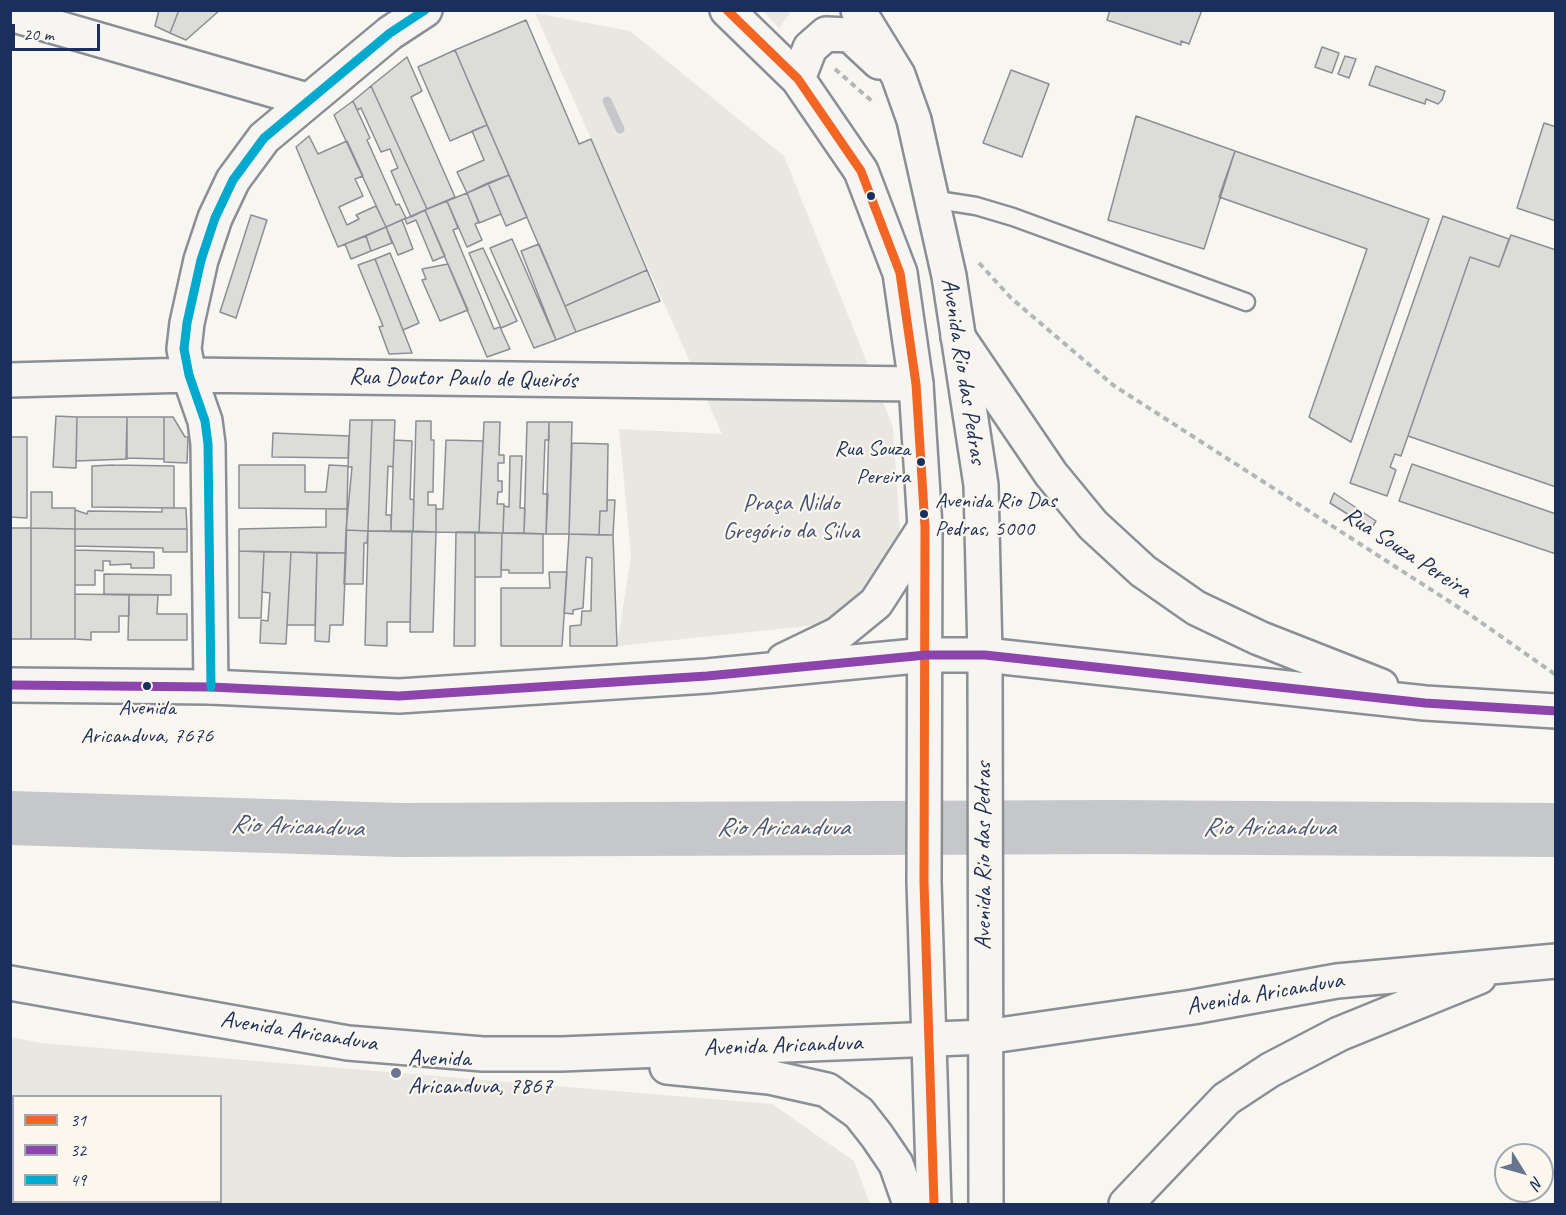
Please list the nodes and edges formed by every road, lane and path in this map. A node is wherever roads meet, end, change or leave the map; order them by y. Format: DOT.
graph roads {
  1 [pos="425,10"];
  2 [pos="727,10"];
  3 [pos="858,10"];
  4 [pos="885,10"];
  5 [pos="10,14"];
  6 [pos="810,48"];
  7 [pos="798,79"];
  8 [pos="899,79"];
  9 [pos="307,100"];
  10 [pos="878,107"];
  11 [pos="931,199"];
  12 [pos="972,255"];
  13 [pos="1246,302"];
  14 [pos="958,337"];
  15 [pos="189,375"];
  16 [pos="10,380"];
  17 [pos="916,384"];
  18 [pos="925,527"];
  19 [pos="926,655"];
  20 [pos="985,656"];
  21 [pos="760,671"];
  22 [pos="1556,675"];
  23 [pos="10,685"];
  24 [pos="211,687"];
  25 [pos="1425,703"];
  26 [pos="1556,711"];
  27 [pos="1556,961"];
  28 [pos="1510,964"];
  29 [pos="10,983"];
  30 [pos="985,1037"];
  31 [pos="928,1040"];
  32 [pos="561,1054"];
  33 [pos="910,1204"];
  34 [pos="933,1204"];
  35 [pos="986,1204"];
  36 [pos="1126,1204"];
  1 -- 9 [label="main road"];
  2 -- 7 [label="main road, Avenida Rio das Pedras"];
  3 -- 8 [label="main road, Avenida Rio das Pedras"];
  4 -- 8 [label="main road"];
  5 -- 9 [label="main road"];
  6 -- 7 [label="main road"];
  6 -- 8 [label="main road"];
  6 -- 10 [label="path"];
  7 -- 17 [label="main road, Avenida Rio das Pedras"];
  8 -- 11 [label="main road, Avenida Rio das Pedras"];
  9 -- 15 [label="main road"];
  11 -- 13 [label="lane"];
  11 -- 14 [label="main road, Avenida Rio das Pedras"];
  12 -- 22 [label="path, Rua Souza Pereira"];
  14 -- 20 [label="main road, Avenida Rio das Pedras"];
  14 -- 25 [label="main road"];
  15 -- 16 [label="main road, Rua Doutor Paulo de Queirós"];
  15 -- 17 [label="main road, Rua Doutor Paulo de Queirós"];
  15 -- 24 [label="main road"];
  17 -- 18 [label="main road, Avenida Rio das Pedras"];
  18 -- 19 [label="main road, Avenida Rio das Pedras"];
  18 -- 21 [label="main road"];
  19 -- 20 [label="main road"];
  19 -- 21 [label="main road"];
  19 -- 31 [label="main road, Avenida Rio das Pedras"];
  20 -- 25 [label="main road"];
  20 -- 30 [label="main road, Avenida Rio das Pedras"];
  21 -- 24 [label="main road"];
  23 -- 24 [label="main road"];
  25 -- 26 [label="main road"];
  27 -- 28 [label="main road, Avenida Aricanduva"];
  28 -- 30 [label="main road, Avenida Aricanduva"];
  28 -- 36 [label="main road"];
  29 -- 32 [label="main road, Avenida Aricanduva"];
  30 -- 31 [label="main road, Avenida Aricanduva"];
  30 -- 35 [label="main road, Avenida Rio das Pedras"];
  31 -- 32 [label="main road, Avenida Aricanduva"];
  31 -- 34 [label="main road, Avenida Rio das Pedras"];
  32 -- 33 [label="main road"];
}
